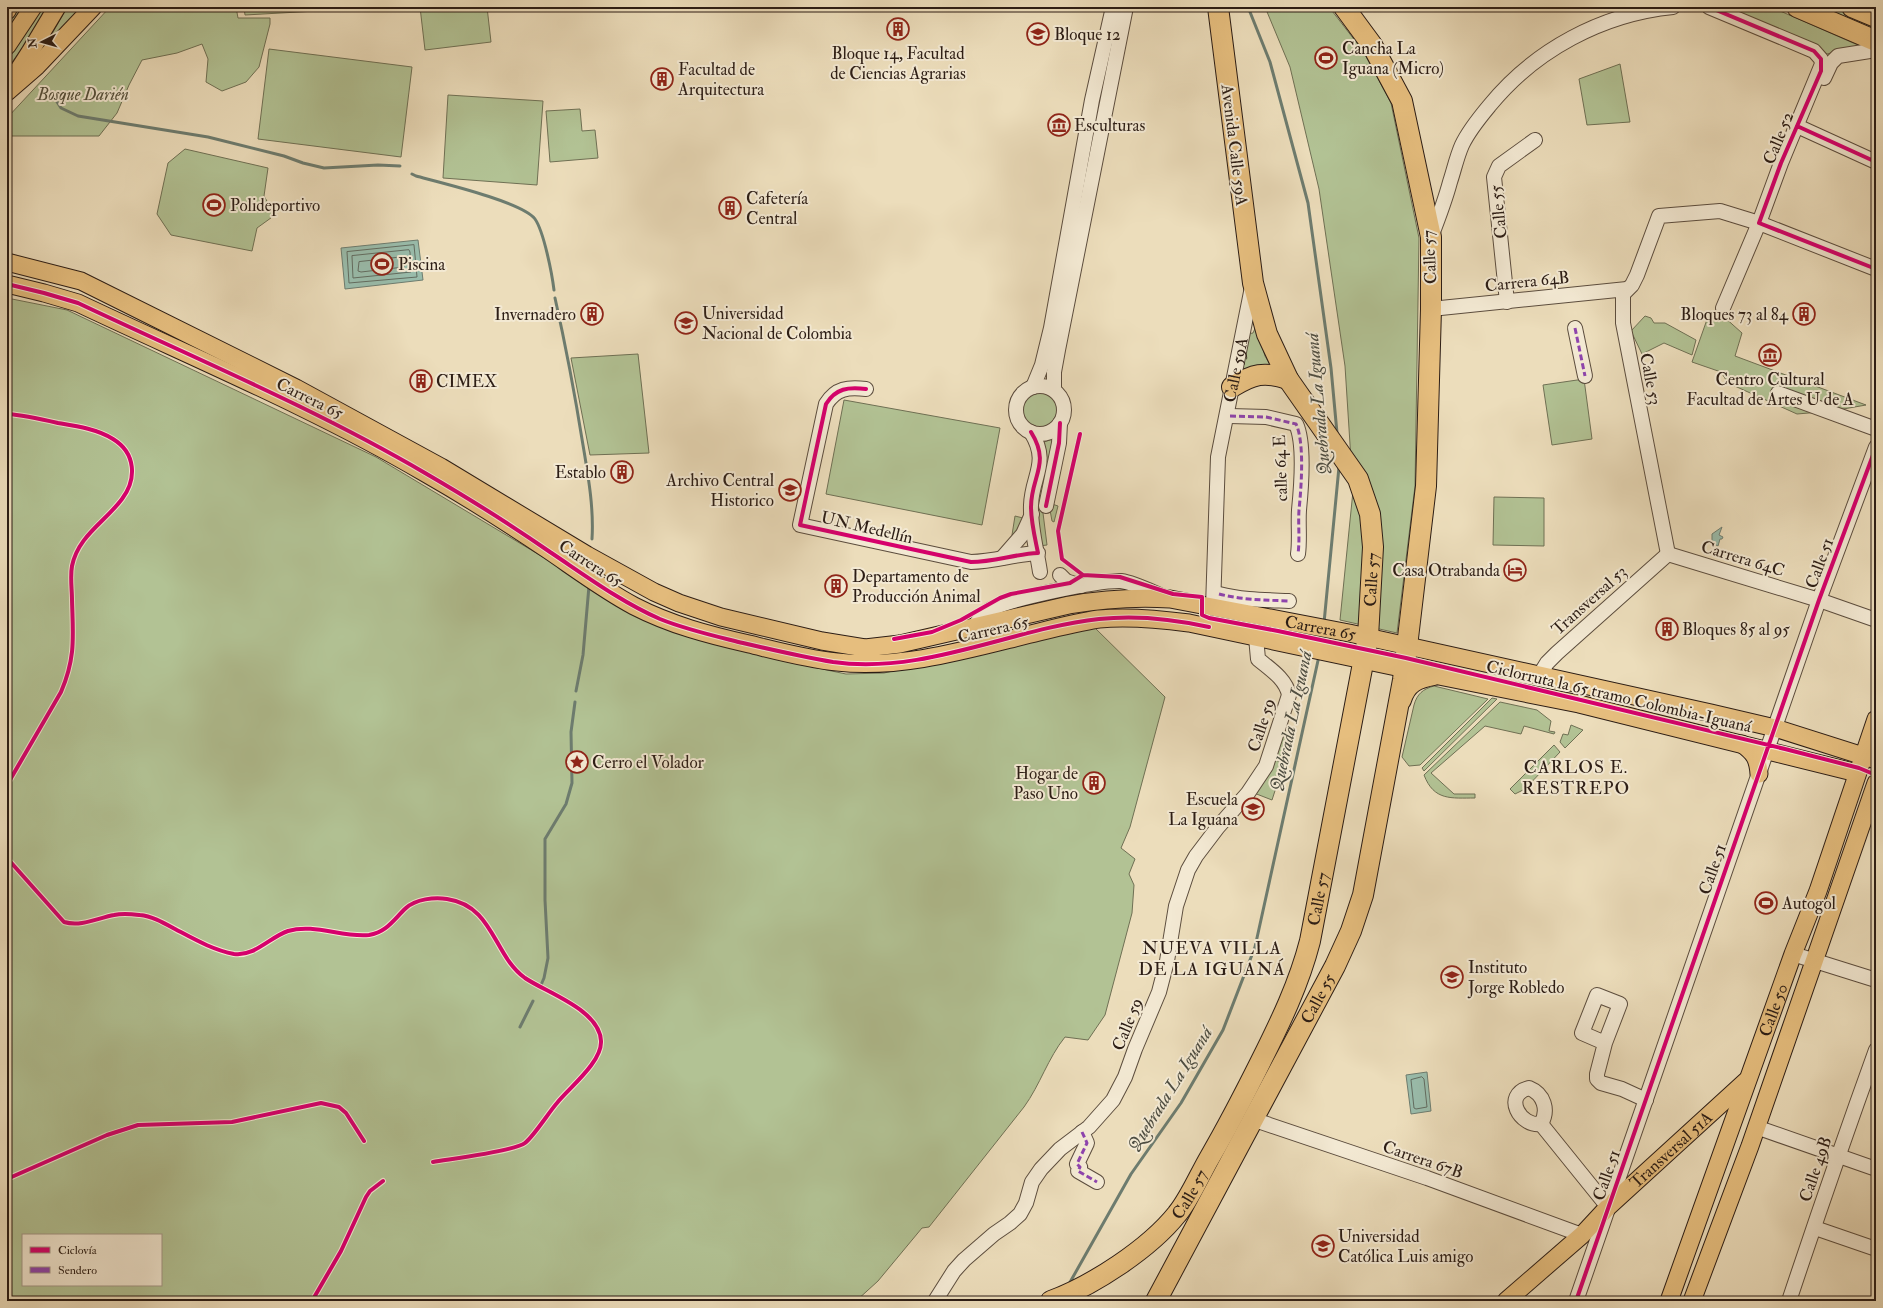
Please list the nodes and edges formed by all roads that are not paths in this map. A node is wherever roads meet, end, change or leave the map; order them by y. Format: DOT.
graph roads {
  1 [pos="9,7"];
  2 [pos="33,7"];
  3 [pos="56,7"];
  4 [pos="94,7"];
  5 [pos="1113,7"];
  6 [pos="1126,7"];
  7 [pos="1218,7"];
  8 [pos="1344,7"];
  9 [pos="1673,7"];
  10 [pos="1709,7"];
  11 [pos="1797,7"];
  12 [pos="1852,7"];
  13 [pos="7,11"];
  14 [pos="1876,17"];
  15 [pos="1876,41"];
  16 [pos="7,46"];
  17 [pos="1876,50"];
  18 [pos="7,86"];
  19 [pos="7,92"];
  20 [pos="1800,127"];
  21 [pos="1535,140"];
  22 [pos="1876,162"];
  23 [pos="1759,223"];
  24 [pos="1431,237"];
  25 [pos="7,262"];
  26 [pos="1876,269"];
  27 [pos="1253,283"];
  28 [pos="7,284"];
  29 [pos="1627,289"];
  30 [pos="1507,302"];
  31 [pos="1722,308"];
  32 [pos="1431,309"];
  33 [pos="1575,328"];
  34 [pos="1584,376"];
  35 [pos="1288,379"];
  36 [pos="1033,387"];
  37 [pos="1232,387"];
  38 [pos="866,389"];
  39 [pos="1054,390"];
  40 [pos="1778,393"];
  41 [pos="1230,416"];
  42 [pos="1315,417"];
  43 [pos="1060,423"];
  44 [pos="1876,429"];
  45 [pos="1031,432"];
  46 [pos="1876,447"];
  47 [pos="1046,506"];
  48 [pos="1032,514"];
  49 [pos="1038,553"];
  50 [pos="1298,554"];
  51 [pos="1668,554"];
  52 [pos="1002,558"];
  53 [pos="1060,575"];
  54 [pos="1081,586"];
  55 [pos="1027,598"];
  56 [pos="1170,599"];
  57 [pos="1819,600"];
  58 [pos="1216,601"];
  59 [pos="1289,601"];
  60 [pos="1255,614"];
  61 [pos="1876,620"];
  62 [pos="974,626"];
  63 [pos="1208,627"];
  64 [pos="1368,637"];
  65 [pos="1258,638"];
  66 [pos="1408,646"];
  67 [pos="1364,659"];
  68 [pos="1405,668"];
  69 [pos="1434,675"];
  70 [pos="1539,676"];
  71 [pos="1399,704"];
  72 [pos="1876,719"];
  73 [pos="1775,728"];
  74 [pos="1742,744"];
  75 [pos="1767,750"];
  76 [pos="1870,758"];
  77 [pos="1857,773"];
  78 [pos="1759,774"];
  79 [pos="1876,783"];
  80 [pos="1792,954"];
  81 [pos="1814,961"];
  82 [pos="1876,980"];
  83 [pos="1605,1043"];
  84 [pos="1876,1050"];
  85 [pos="1748,1079"];
  86 [pos="1646,1100"];
  87 [pos="1742,1100"];
  88 [pos="1252,1119"];
  89 [pos="1541,1124"];
  90 [pos="1756,1127"];
  91 [pos="1082,1132"];
  92 [pos="1839,1156"];
  93 [pos="1876,1169"];
  94 [pos="1097,1182"];
  95 [pos="1608,1207"];
  96 [pos="1177,1214"];
  97 [pos="1195,1226"];
  98 [pos="1815,1228"];
  99 [pos="1582,1235"];
  100 [pos="1876,1249"];
  101 [pos="935,1301"];
  102 [pos="1050,1301"];
  103 [pos="1156,1301"];
  104 [pos="1506,1301"];
  105 [pos="1576,1301"];
  106 [pos="1669,1301"];
  107 [pos="1692,1301"];
  108 [pos="1789,1301"];
  1 -- 13 [label="main road"];
  2 -- 16 [label="main road"];
  3 -- 18 [label="main road"];
  4 -- 19 [label="main road"];
  5 -- 36 [label="street"];
  6 -- 39 [label="street"];
  7 -- 27 [label="highway, Avenida Calle 59A"];
  8 -- 24 [label="highway, Calle 57"];
  9 -- 24 [label="street"];
  10 -- 20 [label="street, Calle 52"];
  11 -- 15 [label="highway"];
  12 -- 14 [label="highway"];
  17 -- 20 [label="street, Calle 52"];
  20 -- 22 [label="street"];
  20 -- 23 [label="street, Calle 52"];
  21 -- 30 [label="street, Calle 55"];
  23 -- 26 [label="street"];
  23 -- 29 [label="street, Calle 53"];
  23 -- 31 [label="street, Calle 52"];
  24 -- 32 [label="highway, Calle 57"];
  25 -- 62 [label="main road, Carrera 65"];
  27 -- 35 [label="highway, Calle 59A"];
  27 -- 37 [label="street, Calle 59A"];
  28 -- 63 [label="main road, Carrera 65"];
  29 -- 30 [label="street, Carrera 64B"];
  29 -- 51 [label="street, Calle 53"];
  30 -- 32 [label="street, Carrera 64B"];
  32 -- 66 [label="highway, Calle 57"];
  33 -- 34 [label="street"];
  35 -- 37 [label="highway"];
  35 -- 42 [label="highway, Calle 59A"];
  36 -- 39 [label="street"];
  36 -- 45 [label="street"];
  37 -- 58 [label="street, Calle 59A"];
  38 -- 52 [label="street, UN Medellín"];
  39 -- 43 [label="street"];
  40 -- 44 [label="street"];
  41 -- 50 [label="street, calle 64 E"];
  42 -- 64 [label="highway, Calle 57"];
  43 -- 45 [label="street"];
  43 -- 47 [label="street"];
  45 -- 48 [label="street"];
  46 -- 57 [label="street, Calle 51"];
  48 -- 49 [label="street"];
  48 -- 52 [label="street"];
  49 -- 52 [label="street"];
  49 -- 55 [label="street"];
  51 -- 57 [label="street, Carrera 64C"];
  51 -- 70 [label="street, Transversal 53"];
  53 -- 54 [label="street"];
  54 -- 55 [label="street"];
  54 -- 56 [label="street"];
  55 -- 62 [label="street"];
  56 -- 58 [label="main road, Carrera 65"];
  56 -- 62 [label="main road, Carrera 65"];
  57 -- 61 [label="street, Carrera 64C"];
  57 -- 73 [label="street, Calle 51"];
  58 -- 59 [label="street"];
  58 -- 60 [label="main road, Carrera 65"];
  60 -- 63 [label="main road"];
  60 -- 64 [label="main road, Carrera 65"];
  63 -- 65 [label="main road, Carrera 65"];
  64 -- 66 [label="main road, Carrera 65"];
  64 -- 67 [label="highway, Calle 57"];
  65 -- 67 [label="main road, Carrera 65"];
  65 -- 91 [label="street, Calle 59"];
  66 -- 68 [label="highway, Calle 57"];
  66 -- 70 [label="main road, Carrera 65"];
  67 -- 68 [label="main road, Carrera 65"];
  67 -- 96 [label="highway, Calle 57"];
  68 -- 69 [label="main road, Carrera 65"];
  68 -- 71 [label="highway, Calle 55"];
  69 -- 71 [label="highway"];
  69 -- 74 [label="main road, Carrera 65"];
  70 -- 73 [label="main road, Carrera 65"];
  71 -- 88 [label="highway, Calle 55"];
  72 -- 76 [label="main road, Calle 50"];
  73 -- 75 [label="street, Calle 51"];
  73 -- 76 [label="main road, Carrera 65"];
  74 -- 75 [label="main road, Carrera 65"];
  74 -- 78 [label="main road"];
  75 -- 77 [label="main road, Carrera 65"];
  75 -- 78 [label="street, Calle 51"];
  76 -- 77 [label="main road, Calle 50"];
  77 -- 80 [label="main road, Calle 50"];
  78 -- 86 [label="street, Calle 51"];
  79 -- 81 [label="main road, Calle 50"];
  80 -- 81 [label="street"];
  80 -- 85 [label="main road, Calle 50"];
  81 -- 82 [label="street"];
  81 -- 90 [label="main road, Calle 50"];
  83 -- 86 [label="street"];
  84 -- 92 [label="street, Calle 49B"];
  85 -- 87 [label="main road, Calle 50"];
  85 -- 95 [label="main road, Transversal 51A"];
  86 -- 95 [label="street, Calle 51"];
  87 -- 90 [label="main road"];
  87 -- 106 [label="main road, Calle 50"];
  88 -- 97 [label="highway, Calle 55"];
  88 -- 99 [label="street, Carrera 67B"];
  89 -- 95 [label="street"];
  90 -- 92 [label="street"];
  90 -- 107 [label="main road, Calle 50"];
  91 -- 94 [label="street"];
  91 -- 101 [label="street, Calle 59"];
  92 -- 93 [label="street"];
  92 -- 98 [label="street, Calle 49B"];
  95 -- 99 [label="main road, Transversal 51A"];
  95 -- 105 [label="street, Calle 51"];
  96 -- 97 [label="highway"];
  96 -- 102 [label="highway, Calle 57"];
  97 -- 103 [label="highway, Calle 55"];
  98 -- 100 [label="street"];
  98 -- 108 [label="street, Calle 49B"];
  99 -- 104 [label="main road, Transversal 51A"];
}
